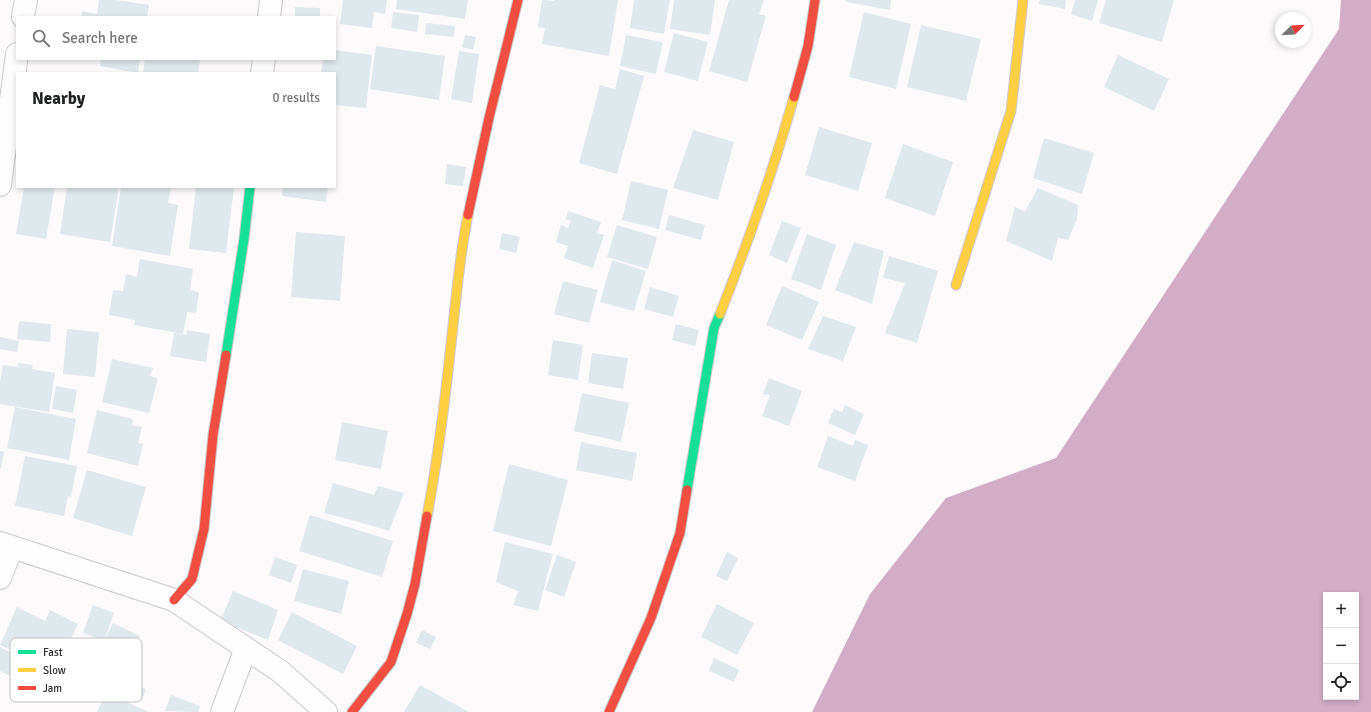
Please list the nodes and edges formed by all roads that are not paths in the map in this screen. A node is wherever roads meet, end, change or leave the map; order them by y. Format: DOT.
graph roads {
  1 [pos="26,0"];
  2 [pos="271,0"];
  3 [pos="518,0"];
  4 [pos="815,0"];
  5 [pos="1023,0"];
  6 [pos="23,16"];
  7 [pos="269,16"];
  8 [pos="16,60"];
  9 [pos="264,60"];
  10 [pos="262,72"];
  11 [pos="0,185"];
  12 [pos="250,188"];
  13 [pos="956,285"];
  14 [pos="6,545"];
  15 [pos="0,578"];
  16 [pos="174,600"];
  17 [pos="246,648"];
  18 [pos="222,712"];
  19 [pos="326,712"];
  20 [pos="352,712"];
  21 [pos="609,712"];
  1 -- 6 [label="street"];
  2 -- 7 [label="street"];
  3 -- 20 [label="street"];
  4 -- 21 [label="street"];
  5 -- 13 [label="street"];
  8 -- 11 [label="street"];
  9 -- 10 [label="street"];
  12 -- 16 [label="street"];
  14 -- 15 [label="street"];
  14 -- 16 [label="street"];
  16 -- 17 [label="street"];
  17 -- 18 [label="street"];
  17 -- 19 [label="street"];
}
